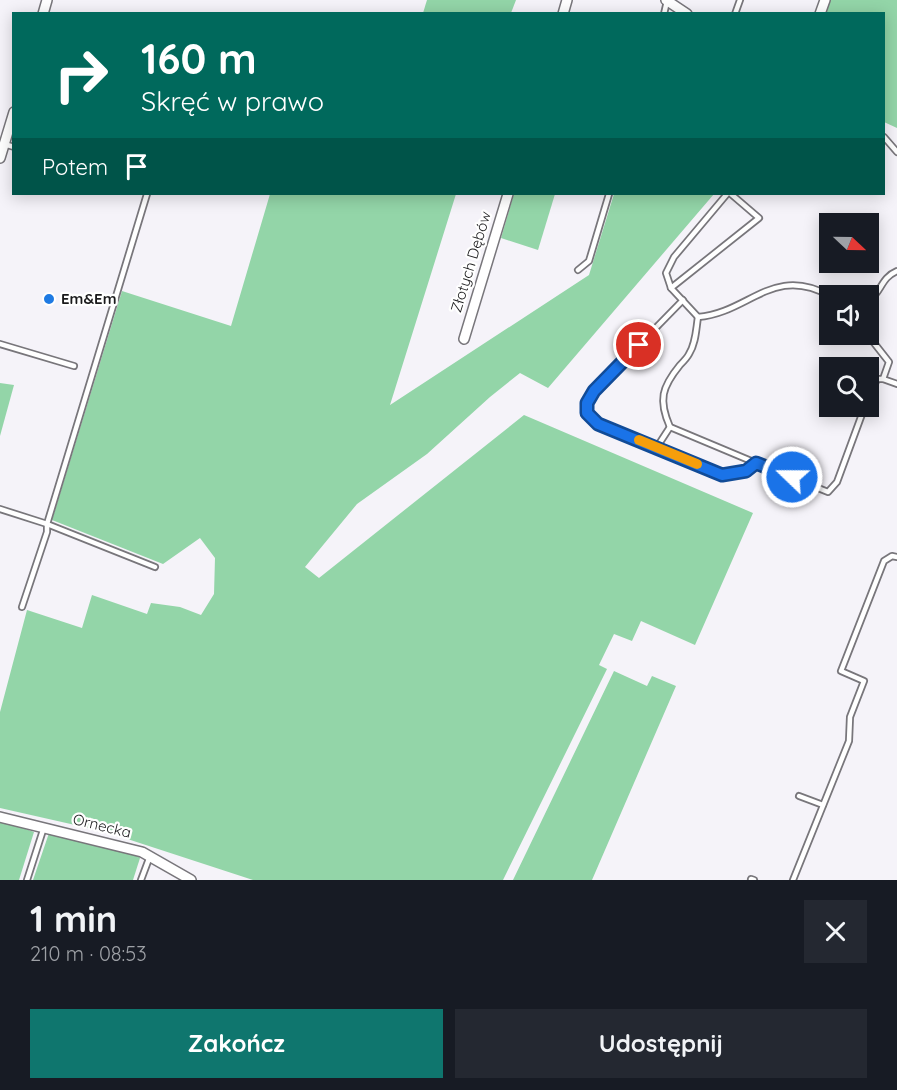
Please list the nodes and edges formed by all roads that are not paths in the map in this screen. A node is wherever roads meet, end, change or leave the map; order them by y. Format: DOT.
graph roads {
  1 [pos="667,1"];
  2 [pos="684,12"];
  3 [pos="12,125"];
  4 [pos="885,138"];
  5 [pos="9,145"];
  6 [pos="897,152"];
  7 [pos="0,158"];
  8 [pos="147,195"];
  9 [pos="508,195"];
  10 [pos="609,195"];
  11 [pos="728,195"];
  12 [pos="730,195"];
  13 [pos="578,270"];
  14 [pos="897,271"];
  15 [pos="671,288"];
  16 [pos="879,288"];
  17 [pos="819,290"];
  18 [pos="683,300"];
  19 [pos="698,317"];
  20 [pos="464,339"];
  21 [pos="0,344"];
  22 [pos="876,345"];
  23 [pos="889,362"];
  24 [pos="897,365"];
  25 [pos="74,366"];
  26 [pos="879,379"];
  27 [pos="883,379"];
  28 [pos="897,384"];
  29 [pos="861,417"];
  30 [pos="670,427"];
  31 [pos="657,447"];
  32 [pos="756,463"];
  33 [pos="0,509"];
  34 [pos="46,524"];
  35 [pos="897,557"];
  36 [pos="155,567"];
  37 [pos="22,607"];
  38 [pos="799,796"];
  39 [pos="823,805"];
  40 [pos="0,817"];
  41 [pos="44,827"];
  42 [pos="150,856"];
  43 [pos="27,880"];
  44 [pos="141,880"];
  45 [pos="191,880"];
  46 [pos="793,880"];
  1 -- 2 [label="street"];
  3 -- 5 [label="street"];
  4 -- 6 [label="lane"];
  5 -- 7 [label="street"];
  8 -- 34 [label="lane"];
  9 -- 20 [label="street, Złotych Dębów"];
  10 -- 13 [label="lane"];
  11 -- 15 [label="lane"];
  12 -- 15 [label="lane"];
  14 -- 16 [label="lane"];
  15 -- 18 [label="lane"];
  17 -- 19 [label="lane"];
  18 -- 19 [label="lane"];
  18 -- 31 [label="lane"];
  19 -- 30 [label="lane"];
  21 -- 25 [label="lane"];
  22 -- 23 [label="lane"];
  23 -- 24 [label="lane"];
  23 -- 27 [label="lane"];
  26 -- 27 [label="lane"];
  27 -- 28 [label="lane"];
  29 -- 32 [label="lane"];
  30 -- 31 [label="lane"];
  30 -- 32 [label="lane"];
  31 -- 32 [label="lane"];
  33 -- 34 [label="lane"];
  34 -- 36 [label="lane"];
  34 -- 37 [label="lane"];
  35 -- 39 [label="lane"];
  38 -- 39 [label="lane"];
  39 -- 46 [label="lane"];
  40 -- 41 [label="street, Ornecka"];
  41 -- 42 [label="street, Ornecka"];
  41 -- 43 [label="lane"];
  42 -- 44 [label="lane"];
  42 -- 45 [label="street, Ornecka"];
}
